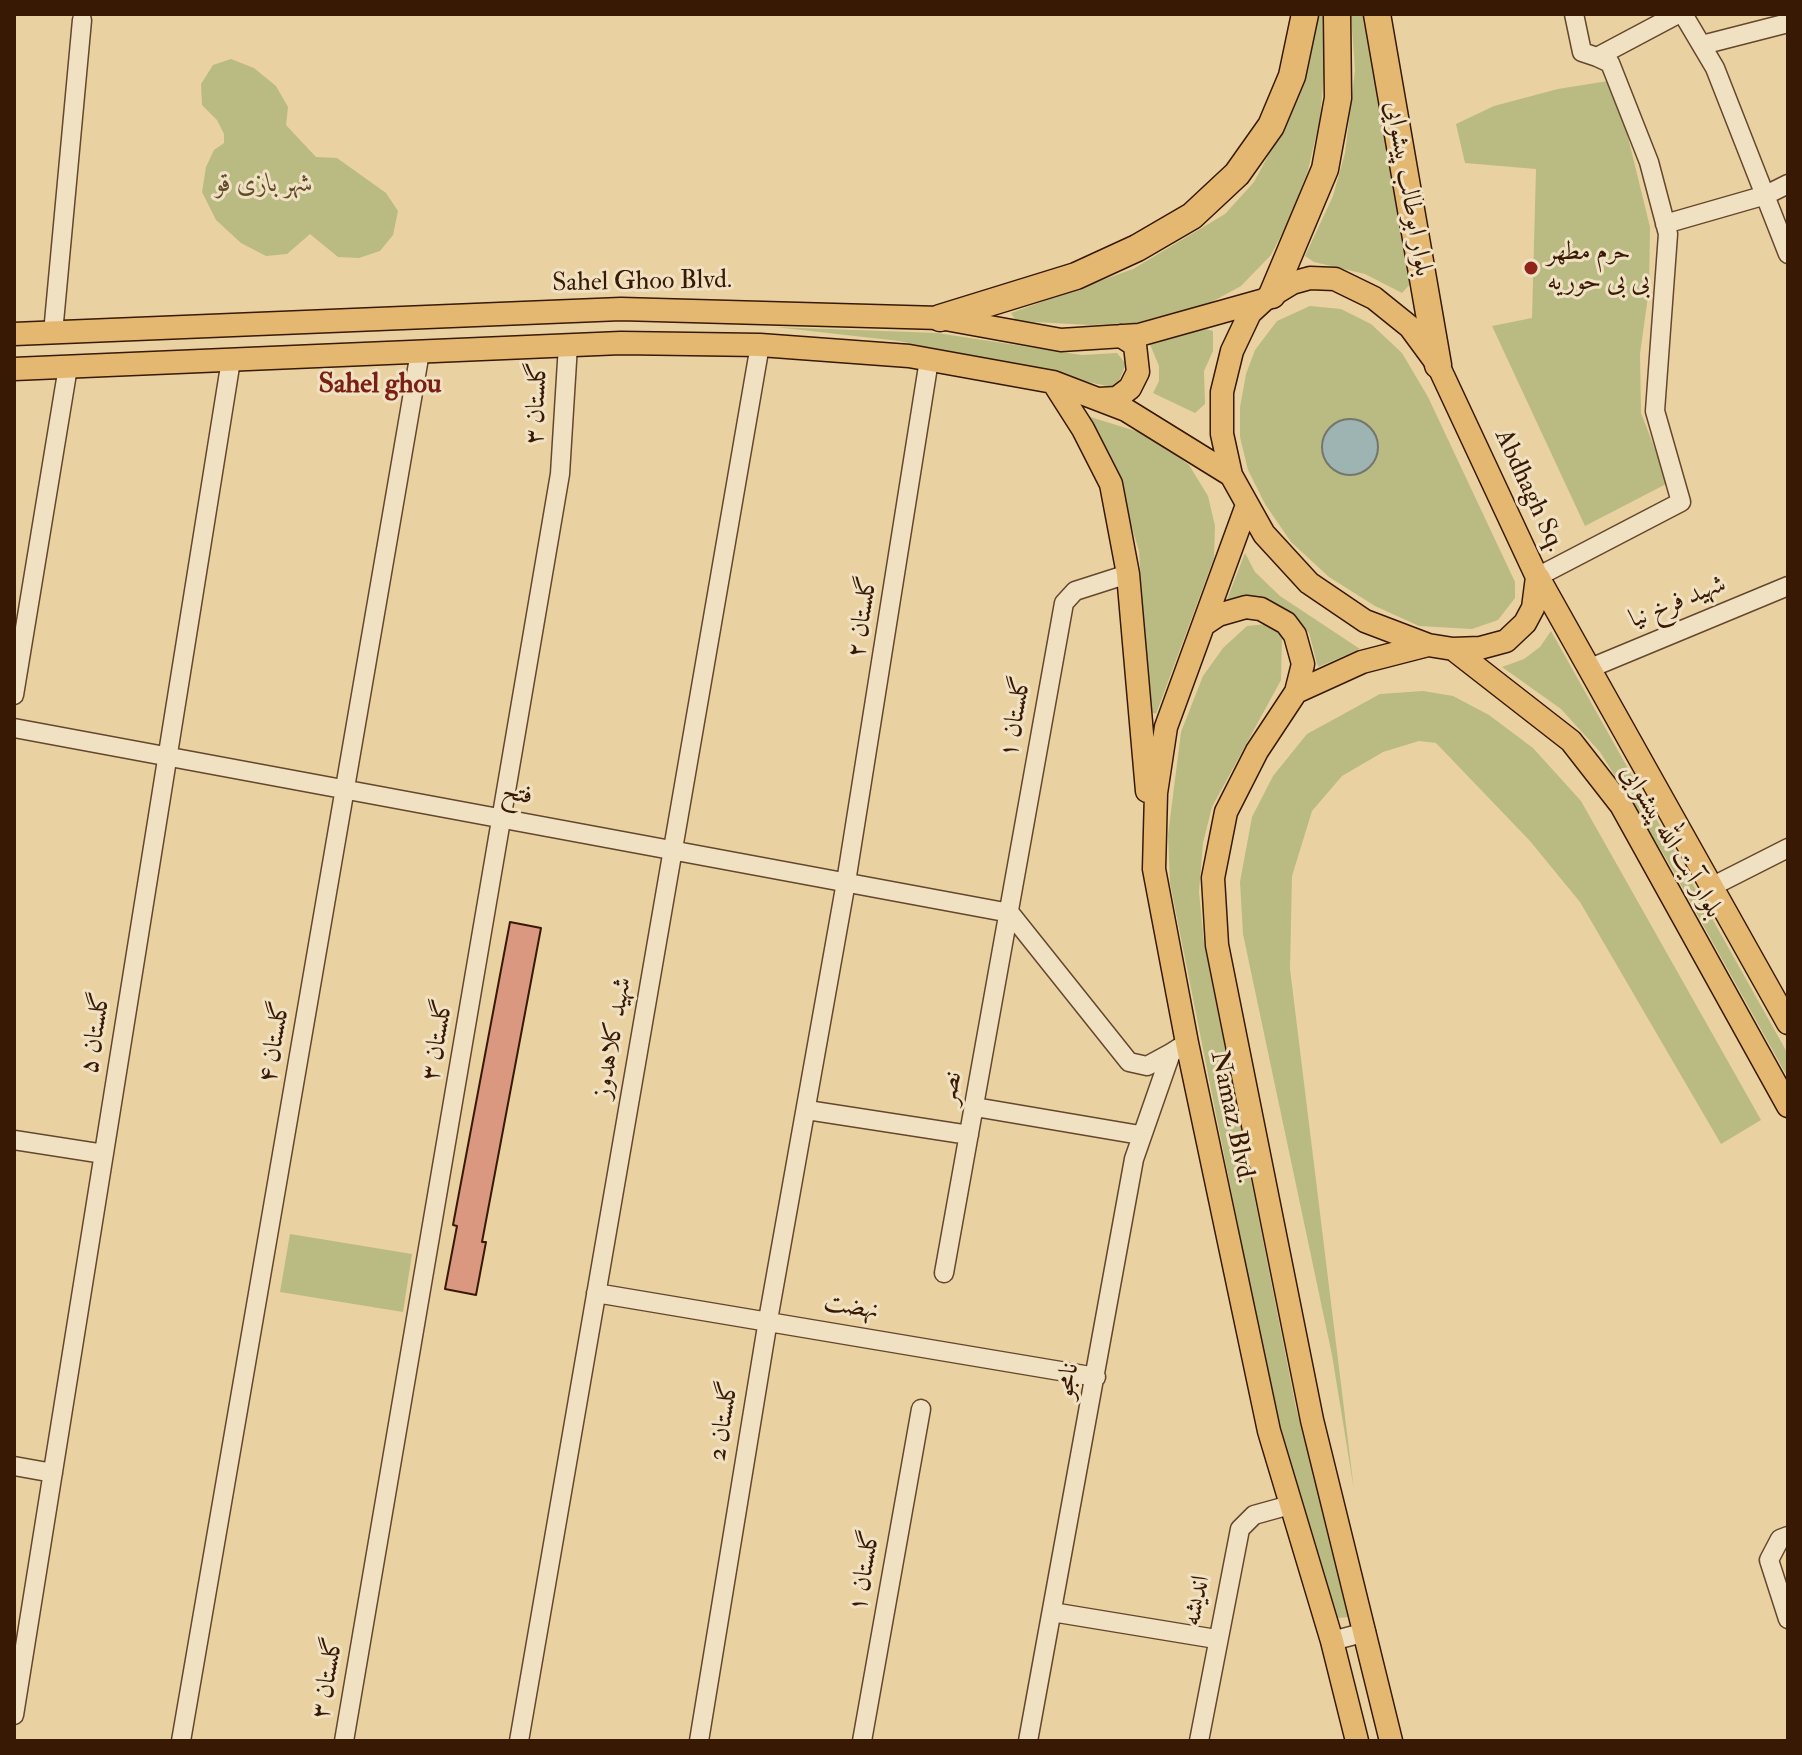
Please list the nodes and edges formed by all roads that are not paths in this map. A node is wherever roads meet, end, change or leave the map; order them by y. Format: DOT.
graph roads {
  1 [pos="1305,14"];
  2 [pos="1337,14"];
  3 [pos="1377,14"];
  4 [pos="1574,14"];
  5 [pos="1680,14"];
  6 [pos="82,20"];
  7 [pos="1788,23"];
  8 [pos="1702,45"];
  9 [pos="1597,57"];
  10 [pos="1788,184"];
  11 [pos="1766,195"];
  12 [pos="1665,224"];
  13 [pos="1788,254"];
  14 [pos="1268,298"];
  15 [pos="940,318"];
  16 [pos="53,333"];
  17 [pos="14,334"];
  18 [pos="1121,336"];
  19 [pos="568,345"];
  20 [pos="760,345"];
  21 [pos="420,352"];
  22 [pos="231,360"];
  23 [pos="929,360"];
  24 [pos="1438,365"];
  25 [pos="68,367"];
  26 [pos="14,369"];
  27 [pos="1053,382"];
  28 [pos="1099,399"];
  29 [pos="1231,475"];
  30 [pos="1247,505"];
  31 [pos="1128,574"];
  32 [pos="1537,577"];
  33 [pos="1788,586"];
  34 [pos="1206,623"];
  35 [pos="1428,645"];
  36 [pos="1453,649"];
  37 [pos="1588,669"];
  38 [pos="1296,692"];
  39 [pos="14,695"];
  40 [pos="14,728"];
  41 [pos="167,757"];
  42 [pos="346,790"];
  43 [pos="503,819"];
  44 [pos="1788,848"];
  45 [pos="672,850"];
  46 [pos="1154,869"];
  47 [pos="846,882"];
  48 [pos="1713,886"];
  49 [pos="1010,913"];
  50 [pos="1788,1023"];
  51 [pos="1179,1048"];
  52 [pos="1788,1106"];
  53 [pos="975,1107"];
  54 [pos="807,1110"];
  55 [pos="969,1135"];
  56 [pos="1140,1135"];
  57 [pos="14,1140"];
  58 [pos="104,1154"];
  59 [pos="944,1273"];
  60 [pos="596,1293"];
  61 [pos="768,1320"];
  62 [pos="1096,1377"];
  63 [pos="921,1409"];
  64 [pos="14,1466"];
  65 [pos="53,1473"];
  66 [pos="1290,1505"];
  67 [pos="1788,1536"];
  68 [pos="1051,1617"];
  69 [pos="1788,1619"];
  70 [pos="1366,1632"];
  71 [pos="1216,1639"];
  72 [pos="1332,1641"];
  73 [pos="14,1715"];
  74 [pos="181,1741"];
  75 [pos="344,1741"];
  76 [pos="519,1741"];
  77 [pos="699,1741"];
  78 [pos="862,1741"];
  79 [pos="1028,1741"];
  80 [pos="1199,1741"];
  81 [pos="1357,1741"];
  82 [pos="1391,1741"];
  1 -- 15 [label="highway"];
  2 -- 14 [label="highway"];
  3 -- 24 [label="highway, بلوار ابوطالب پیشوایی"];
  4 -- 9 [label="street"];
  5 -- 8 [label="street"];
  5 -- 9 [label="street"];
  6 -- 16 [label="street"];
  7 -- 8 [label="street"];
  8 -- 11 [label="street"];
  9 -- 12 [label="street"];
  10 -- 11 [label="street"];
  11 -- 12 [label="street"];
  11 -- 13 [label="street"];
  12 -- 32 [label="street"];
  14 -- 18 [label="main road, Sahel Ghoo Blvd."];
  14 -- 24 [label="main road, Abdhagh Sq."];
  14 -- 29 [label="main road, Abdhagh Sq."];
  15 -- 16 [label="main road, Sahel Ghoo Blvd."];
  15 -- 18 [label="main road, Sahel Ghoo Blvd."];
  16 -- 17 [label="main road, Sahel Ghoo Blvd."];
  18 -- 28 [label="main road"];
  19 -- 20 [label="main road"];
  19 -- 21 [label="main road"];
  19 -- 43 [label="street, گلستان ۳"];
  20 -- 23 [label="main road"];
  20 -- 45 [label="street, شهید کلاهدوز"];
  21 -- 22 [label="main road"];
  21 -- 42 [label="street, گلستان ۴"];
  22 -- 25 [label="main road"];
  22 -- 41 [label="street, گلستان ۵"];
  23 -- 27 [label="main road"];
  23 -- 47 [label="street, گلستان ۲"];
  24 -- 32 [label="main road, Abdhagh Sq."];
  25 -- 26 [label="main road"];
  25 -- 39 [label="street"];
  27 -- 28 [label="main road"];
  27 -- 31 [label="main road"];
  28 -- 29 [label="main road"];
  29 -- 30 [label="main road, Abdhagh Sq."];
  30 -- 34 [label="main road, Namaz Blvd."];
  30 -- 35 [label="main road, Abdhagh Sq."];
  31 -- 46 [label="main road"];
  31 -- 49 [label="street, گلستان ۱"];
  32 -- 36 [label="main road, Abdhagh Sq."];
  32 -- 37 [label="main road, بلوار آیت الله پیشوایی"];
  33 -- 37 [label="street, شهید فرخ نیا"];
  34 -- 38 [label="main road"];
  34 -- 46 [label="main road, Namaz Blvd."];
  35 -- 36 [label="main road, Abdhagh Sq."];
  35 -- 38 [label="main road"];
  36 -- 52 [label="main road, بلوار آیت الله پیشوایی"];
  37 -- 48 [label="main road, بلوار آیت الله پیشوایی"];
  38 -- 70 [label="main road, Namaz Blvd."];
  40 -- 41 [label="street, فتح"];
  41 -- 42 [label="street, فتح"];
  41 -- 58 [label="street, گلستان ۵"];
  42 -- 43 [label="street, فتح"];
  42 -- 74 [label="street, گلستان ۴"];
  43 -- 45 [label="street, فتح"];
  43 -- 75 [label="street, گلستان ۳"];
  44 -- 48 [label="street"];
  45 -- 47 [label="street, فتح"];
  45 -- 60 [label="street, شهید کلاهدوز"];
  46 -- 51 [label="main road, Namaz Blvd."];
  47 -- 49 [label="street, فتح"];
  47 -- 54 [label="street, گلستان ۲"];
  48 -- 50 [label="main road, بلوار آیت الله پیشوایی"];
  49 -- 51 [label="street"];
  49 -- 53 [label="street, نصر"];
  51 -- 56 [label="street, نامجو"];
  51 -- 66 [label="main road, Namaz Blvd."];
  53 -- 55 [label="street, نصر"];
  53 -- 56 [label="street"];
  54 -- 55 [label="street"];
  54 -- 61 [label="street, گلستان 2"];
  55 -- 59 [label="street, نصر"];
  56 -- 62 [label="street, نامجو"];
  57 -- 58 [label="street"];
  58 -- 65 [label="street, گلستان ۵"];
  60 -- 61 [label="street, نهضت"];
  60 -- 76 [label="street, شهید کلاهدوز"];
  61 -- 62 [label="street, نهضت"];
  61 -- 77 [label="street, گلستان 2"];
  62 -- 68 [label="street, نامجو"];
  63 -- 78 [label="street, گلستان ۱"];
  64 -- 65 [label="street"];
  65 -- 73 [label="street, گلستان ۵"];
  66 -- 71 [label="street, اندیشه"];
  66 -- 72 [label="main road, Namaz Blvd."];
  67 -- 69 [label="street"];
  68 -- 71 [label="street"];
  68 -- 79 [label="street, نامجو"];
  70 -- 72 [label="street"];
  70 -- 82 [label="main road, Namaz Blvd."];
  71 -- 80 [label="street, اندیشه"];
  72 -- 81 [label="main road, Namaz Blvd."];
}
